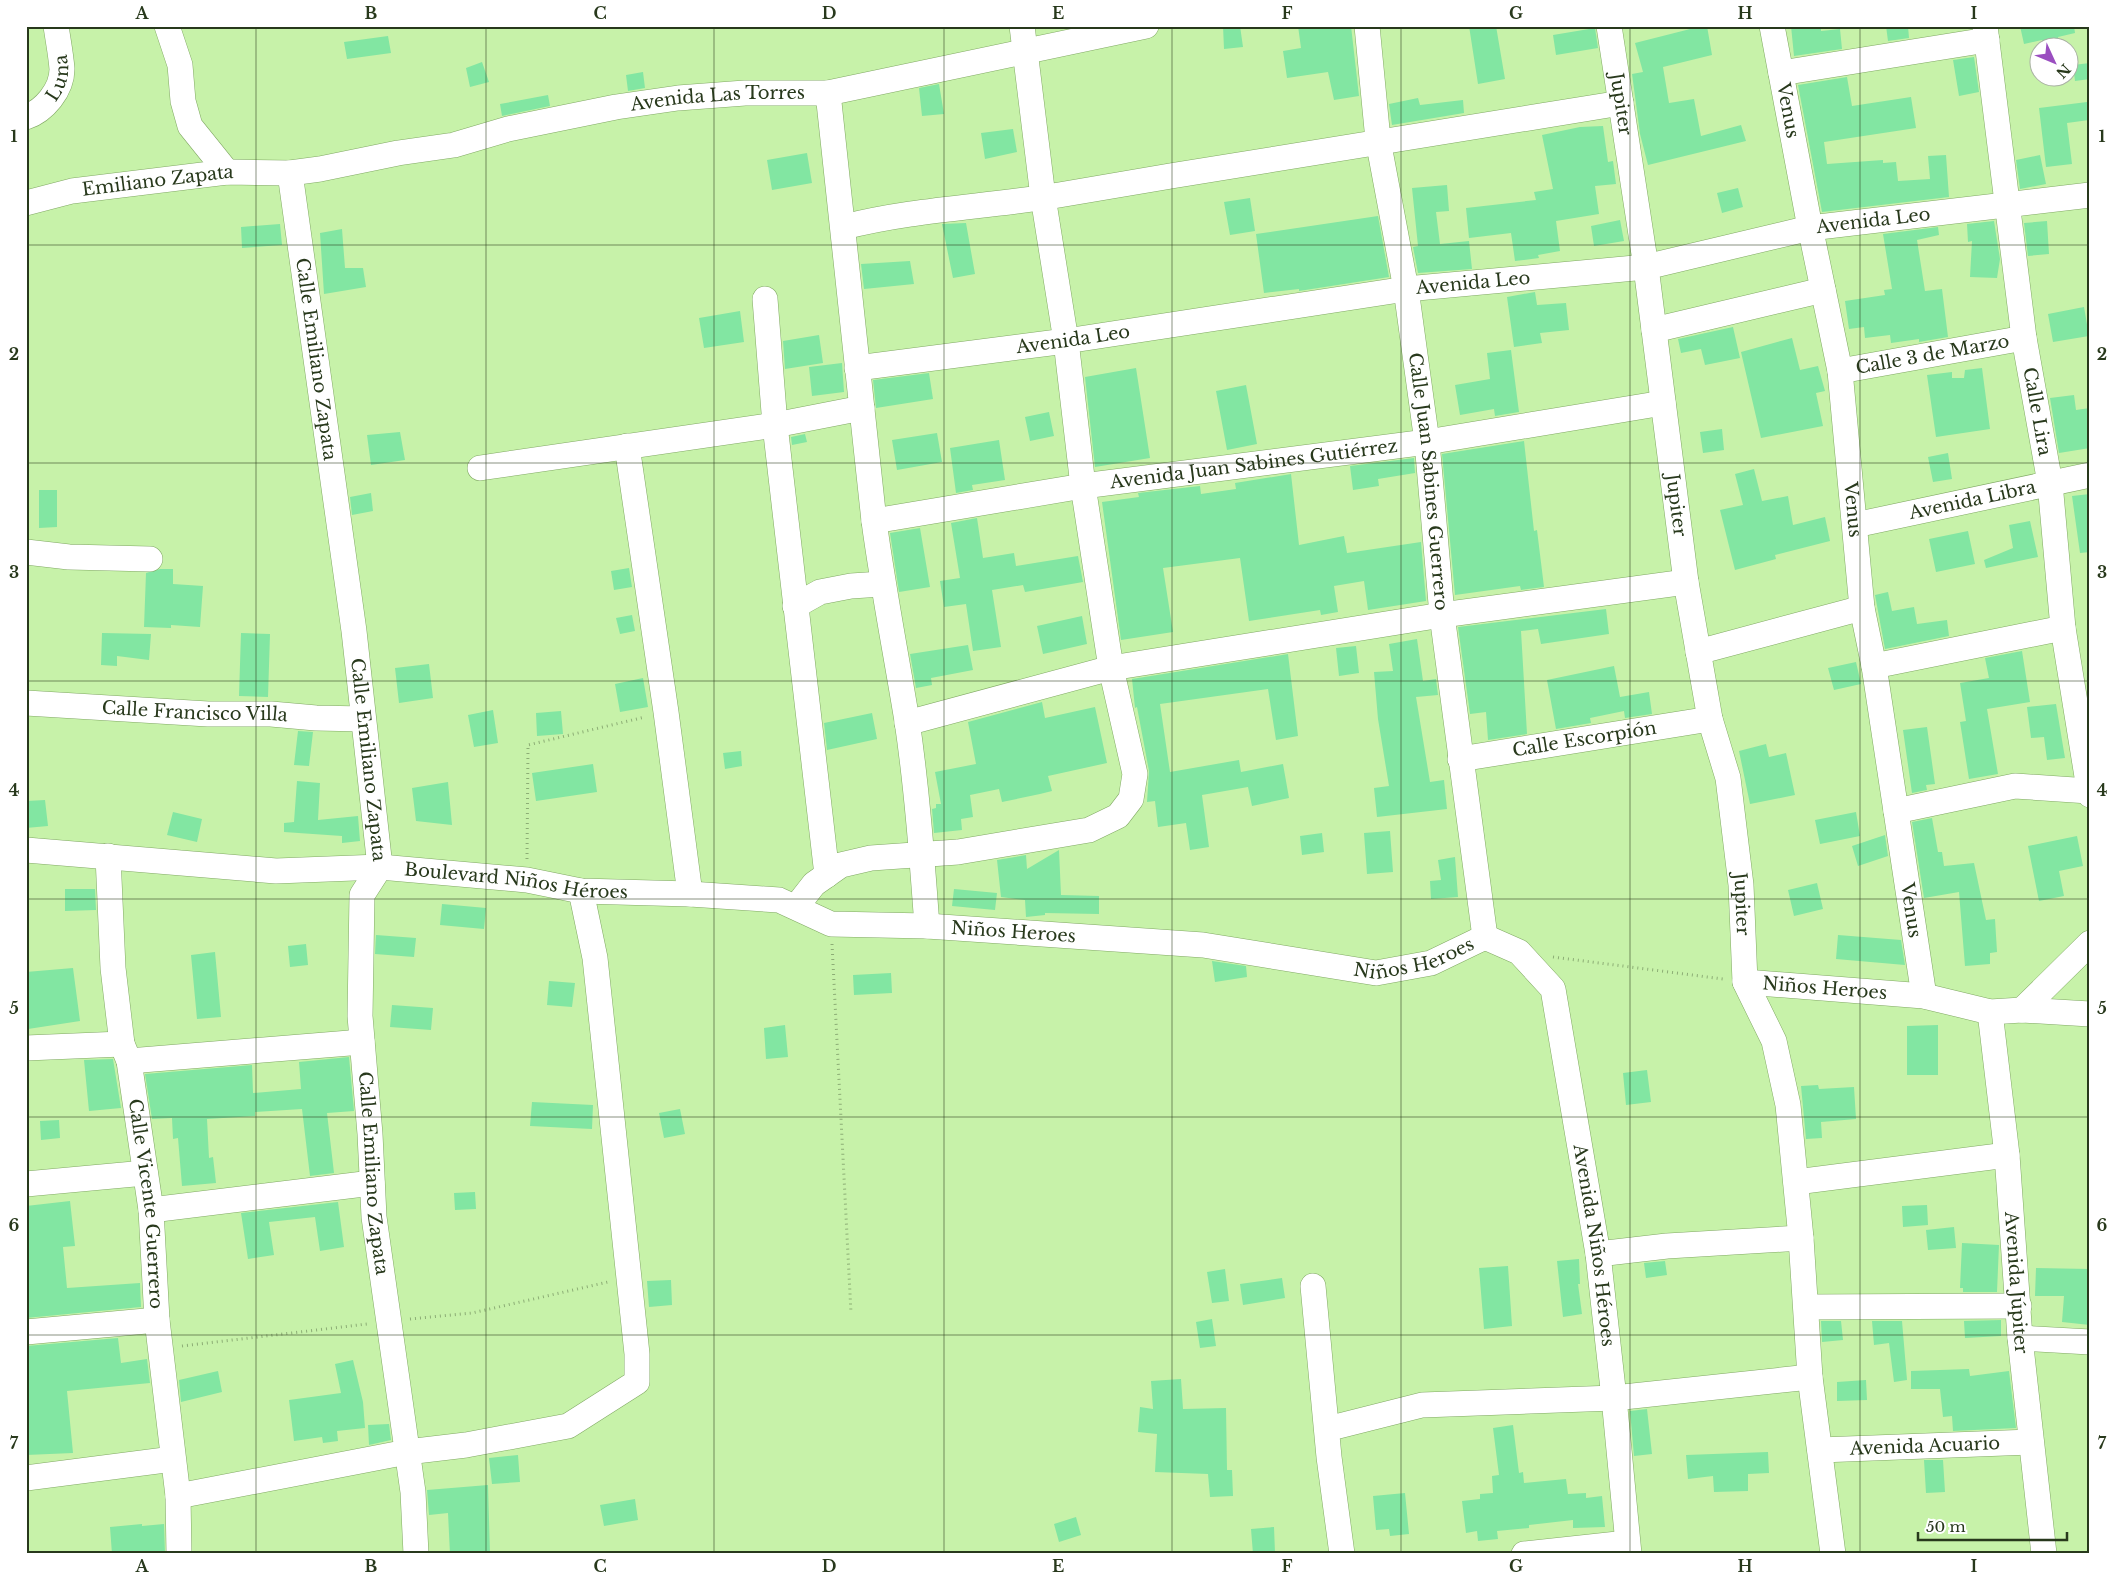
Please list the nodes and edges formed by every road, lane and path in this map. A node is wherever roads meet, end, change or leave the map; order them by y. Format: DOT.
graph roads {
  1 [pos="56,26"];
  2 [pos="167,26"];
  3 [pos="1022,26"];
  4 [pos="1146,26"];
  5 [pos="1367,26"];
  6 [pos="1609,26"];
  7 [pos="1772,26"];
  8 [pos="1986,33"];
  9 [pos="1025,52"];
  10 [pos="1781,73"];
  11 [pos="828,93"];
  12 [pos="1621,103"];
  13 [pos="26,117"];
  14 [pos="1378,140"];
  15 [pos="227,172"];
  16 [pos="290,173"];
  17 [pos="2090,195"];
  18 [pos="1043,197"];
  19 [pos="26,204"];
  20 [pos="2008,204"];
  21 [pos="844,227"];
  22 [pos="1810,228"];
  23 [pos="1646,267"];
  24 [pos="1406,289"];
  25 [pos="1823,290"];
  26 [pos="765,299"];
  27 [pos="1654,330"];
  28 [pos="2024,338"];
  29 [pos="1066,341"];
  30 [pos="857,368"];
  31 [pos="1840,372"];
  32 [pos="1664,403"];
  33 [pos="862,408"];
  34 [pos="775,425"];
  35 [pos="1427,442"];
  36 [pos="627,446"];
  37 [pos="480,468"];
  38 [pos="2090,475"];
  39 [pos="2050,483"];
  40 [pos="1083,486"];
  41 [pos="874,521"];
  42 [pos="1855,524"];
  43 [pos="26,552"];
  44 [pos="150,559"];
  45 [pos="1686,582"];
  46 [pos="882,584"];
  47 [pos="795,606"];
  48 [pos="1862,608"];
  49 [pos="1442,615"];
  50 [pos="2063,628"];
  51 [pos="1698,652"];
  52 [pos="1874,666"];
  53 [pos="1111,668"];
  54 [pos="26,703"];
  55 [pos="666,712"];
  56 [pos="363,718"];
  57 [pos="1710,719"];
  58 [pos="907,723"];
  59 [pos="1460,758"];
  60 [pos="2090,793"];
  61 [pos="1896,811"];
  62 [pos="26,850"];
  63 [pos="922,855"];
  64 [pos="108,856"];
  65 [pos="380,867"];
  66 [pos="826,875"];
  67 [pos="527,880"];
  68 [pos="581,891"];
  69 [pos="690,894"];
  70 [pos="796,907"];
  71 [pos="831,924"];
  72 [pos="927,926"];
  73 [pos="1485,937"];
  74 [pos="2090,943"];
  75 [pos="1519,952"];
  76 [pos="1746,982"];
  77 [pos="1924,996"];
  78 [pos="2022,1010"];
  79 [pos="1990,1012"];
  80 [pos="2090,1014"];
  81 [pos="362,1042"];
  82 [pos="26,1048"];
  83 [pos="125,1052"];
  84 [pos="2007,1155"];
  85 [pos="145,1173"];
  86 [pos="1796,1182"];
  87 [pos="372,1183"];
  88 [pos="26,1184"];
  89 [pos="151,1210"];
  90 [pos="1802,1238"];
  91 [pos="1598,1254"];
  92 [pos="1313,1286"];
  93 [pos="2019,1306"];
  94 [pos="1807,1307"];
  95 [pos="851,1313"];
  96 [pos="157,1320"];
  97 [pos="26,1332"];
  98 [pos="2020,1338"];
  99 [pos="2090,1342"];
  100 [pos="1810,1377"];
  101 [pos="1614,1398"];
  102 [pos="1327,1429"];
  103 [pos="2031,1442"];
  104 [pos="1820,1450"];
  105 [pos="407,1452"];
  106 [pos="173,1459"];
  107 [pos="26,1478"];
  108 [pos="178,1496"];
  109 [pos="1628,1548"];
  110 [pos="179,1554"];
  111 [pos="416,1554"];
  112 [pos="1342,1554"];
  113 [pos="1524,1554"];
  114 [pos="1833,1554"];
  115 [pos="2044,1554"];
  1 -- 13 [label="street, Luna"];
  2 -- 15 [label="street"];
  3 -- 9 [label="street"];
  4 -- 9 [label="street, Avenida Las Torres"];
  5 -- 14 [label="street, Calle Juan Sabines Guerrero"];
  6 -- 12 [label="street, Jupiter"];
  7 -- 10 [label="street, Venus"];
  8 -- 10 [label="street"];
  8 -- 20 [label="street, Calle Lira"];
  9 -- 11 [label="street, Avenida Las Torres"];
  9 -- 18 [label="street"];
  10 -- 22 [label="street, Venus"];
  11 -- 16 [label="street, Avenida Las Torres"];
  11 -- 21 [label="street"];
  12 -- 14 [label="street"];
  12 -- 23 [label="street, Jupiter"];
  14 -- 18 [label="street"];
  14 -- 24 [label="street, Calle Juan Sabines Guerrero"];
  15 -- 16 [label="street, Emiliano Zapata"];
  15 -- 19 [label="street, Emiliano Zapata"];
  16 -- 56 [label="street, Calle Emiliano Zapata"];
  17 -- 20 [label="street, Avenida Leo"];
  18 -- 21 [label="street"];
  18 -- 29 [label="street"];
  20 -- 22 [label="street, Avenida Leo"];
  20 -- 28 [label="street, Calle Lira"];
  21 -- 30 [label="street"];
  22 -- 23 [label="street, Avenida Leo"];
  22 -- 25 [label="street, Venus"];
  23 -- 24 [label="street, Avenida Leo"];
  23 -- 27 [label="street, Jupiter"];
  24 -- 29 [label="street, Avenida Leo"];
  24 -- 35 [label="street, Calle Juan Sabines Guerrero"];
  25 -- 27 [label="street"];
  25 -- 31 [label="street, Venus"];
  26 -- 34 [label="street"];
  27 -- 32 [label="street, Jupiter"];
  28 -- 31 [label="street, Calle 3 de Marzo"];
  28 -- 39 [label="street, Calle Lira"];
  29 -- 30 [label="street, Avenida Leo"];
  29 -- 40 [label="street"];
  30 -- 33 [label="street"];
  31 -- 42 [label="street, Venus"];
  32 -- 35 [label="street, Avenida Juan Sabines Gutiérrez"];
  32 -- 45 [label="street, Jupiter"];
  33 -- 34 [label="street"];
  33 -- 41 [label="street"];
  34 -- 36 [label="street"];
  34 -- 47 [label="street"];
  35 -- 40 [label="street, Avenida Juan Sabines Gutiérrez"];
  35 -- 49 [label="street, Calle Juan Sabines Guerrero"];
  36 -- 37 [label="street"];
  36 -- 55 [label="street"];
  38 -- 39 [label="street, Avenida Libra"];
  39 -- 42 [label="street, Avenida Libra"];
  39 -- 50 [label="street, Calle Lira"];
  40 -- 41 [label="street, Avenida Juan Sabines Gutiérrez"];
  40 -- 53 [label="street"];
  41 -- 46 [label="street"];
  42 -- 48 [label="street, Venus"];
  43 -- 44 [label="street"];
  45 -- 49 [label="street"];
  45 -- 51 [label="street, Jupiter"];
  46 -- 47 [label="street"];
  46 -- 58 [label="street"];
  47 -- 66 [label="street"];
  48 -- 51 [label="street"];
  48 -- 52 [label="street, Venus"];
  49 -- 53 [label="street"];
  49 -- 59 [label="street, Calle Juan Sabines Guerrero"];
  50 -- 52 [label="street"];
  50 -- 60 [label="street, Calle Lira"];
  51 -- 57 [label="street, Jupiter"];
  52 -- 61 [label="street, Venus"];
  53 -- 58 [label="street"];
  53 -- 63 [label="street"];
  54 -- 56 [label="street, Calle Francisco Villa"];
  55 -- 67 [label="path"];
  55 -- 69 [label="street"];
  56 -- 65 [label="street, Calle Emiliano Zapata"];
  57 -- 59 [label="street, Calle Escorpión"];
  57 -- 76 [label="street, Jupiter"];
  58 -- 63 [label="street"];
  59 -- 73 [label="street, Calle Juan Sabines Guerrero"];
  60 -- 61 [label="street"];
  61 -- 77 [label="street, Venus"];
  62 -- 64 [label="street, Boulevard Niños Héroes"];
  63 -- 66 [label="street"];
  63 -- 72 [label="street"];
  64 -- 65 [label="street, Boulevard Niños Héroes"];
  64 -- 83 [label="street, Calle Vicente Guerrero"];
  65 -- 67 [label="street, Boulevard Niños Héroes"];
  65 -- 81 [label="street, Calle Emiliano Zapata"];
  66 -- 70 [label="street"];
  67 -- 68 [label="street, Boulevard Niños Héroes"];
  68 -- 69 [label="street, Boulevard Niños Héroes"];
  68 -- 105 [label="street"];
  69 -- 70 [label="street, Boulevard Niños Héroes"];
  70 -- 71 [label="street, Niños Heroes"];
  71 -- 72 [label="street, Niños Heroes"];
  71 -- 95 [label="path"];
  72 -- 73 [label="street, Niños Heroes"];
  73 -- 75 [label="street, Niños Heroes"];
  74 -- 78 [label="street"];
  75 -- 76 [label="path, Niños Heroes"];
  75 -- 91 [label="street, Avenida Niños Héroes"];
  76 -- 77 [label="street, Niños Heroes"];
  76 -- 86 [label="street"];
  77 -- 79 [label="street, Niños Heroes"];
  78 -- 79 [label="street, Niños Heroes"];
  78 -- 80 [label="street, Niños Heroes"];
  79 -- 84 [label="street, Avenida Júpiter"];
  81 -- 83 [label="street"];
  81 -- 87 [label="street, Calle Emiliano Zapata"];
  82 -- 83 [label="street"];
  83 -- 85 [label="street, Calle Vicente Guerrero"];
  84 -- 86 [label="street"];
  84 -- 93 [label="street, Avenida Júpiter"];
  85 -- 88 [label="street"];
  85 -- 89 [label="street, Calle Vicente Guerrero"];
  86 -- 90 [label="street"];
  87 -- 89 [label="street"];
  87 -- 105 [label="street, Calle Emiliano Zapata"];
  89 -- 96 [label="street, Calle Vicente Guerrero"];
  90 -- 91 [label="street"];
  90 -- 94 [label="street"];
  91 -- 101 [label="street, Avenida Niños Héroes"];
  92 -- 102 [label="street"];
  93 -- 94 [label="street"];
  93 -- 98 [label="street, Avenida Júpiter"];
  94 -- 100 [label="street"];
  96 -- 97 [label="street"];
  96 -- 106 [label="street, Calle Vicente Guerrero"];
  98 -- 99 [label="street"];
  98 -- 103 [label="street, Avenida Júpiter"];
  100 -- 101 [label="street"];
  100 -- 104 [label="street"];
  101 -- 102 [label="street"];
  101 -- 109 [label="street, Avenida Niños Héroes"];
  102 -- 112 [label="street"];
  103 -- 104 [label="street, Avenida Acuario"];
  103 -- 115 [label="street, Avenida Júpiter"];
  104 -- 114 [label="street"];
  105 -- 108 [label="street"];
  105 -- 111 [label="street, Calle Emiliano Zapata"];
  106 -- 107 [label="street"];
  106 -- 108 [label="street, Calle Vicente Guerrero"];
  108 -- 110 [label="street, Calle Vicente Guerrero"];
  109 -- 113 [label="street"];
}
